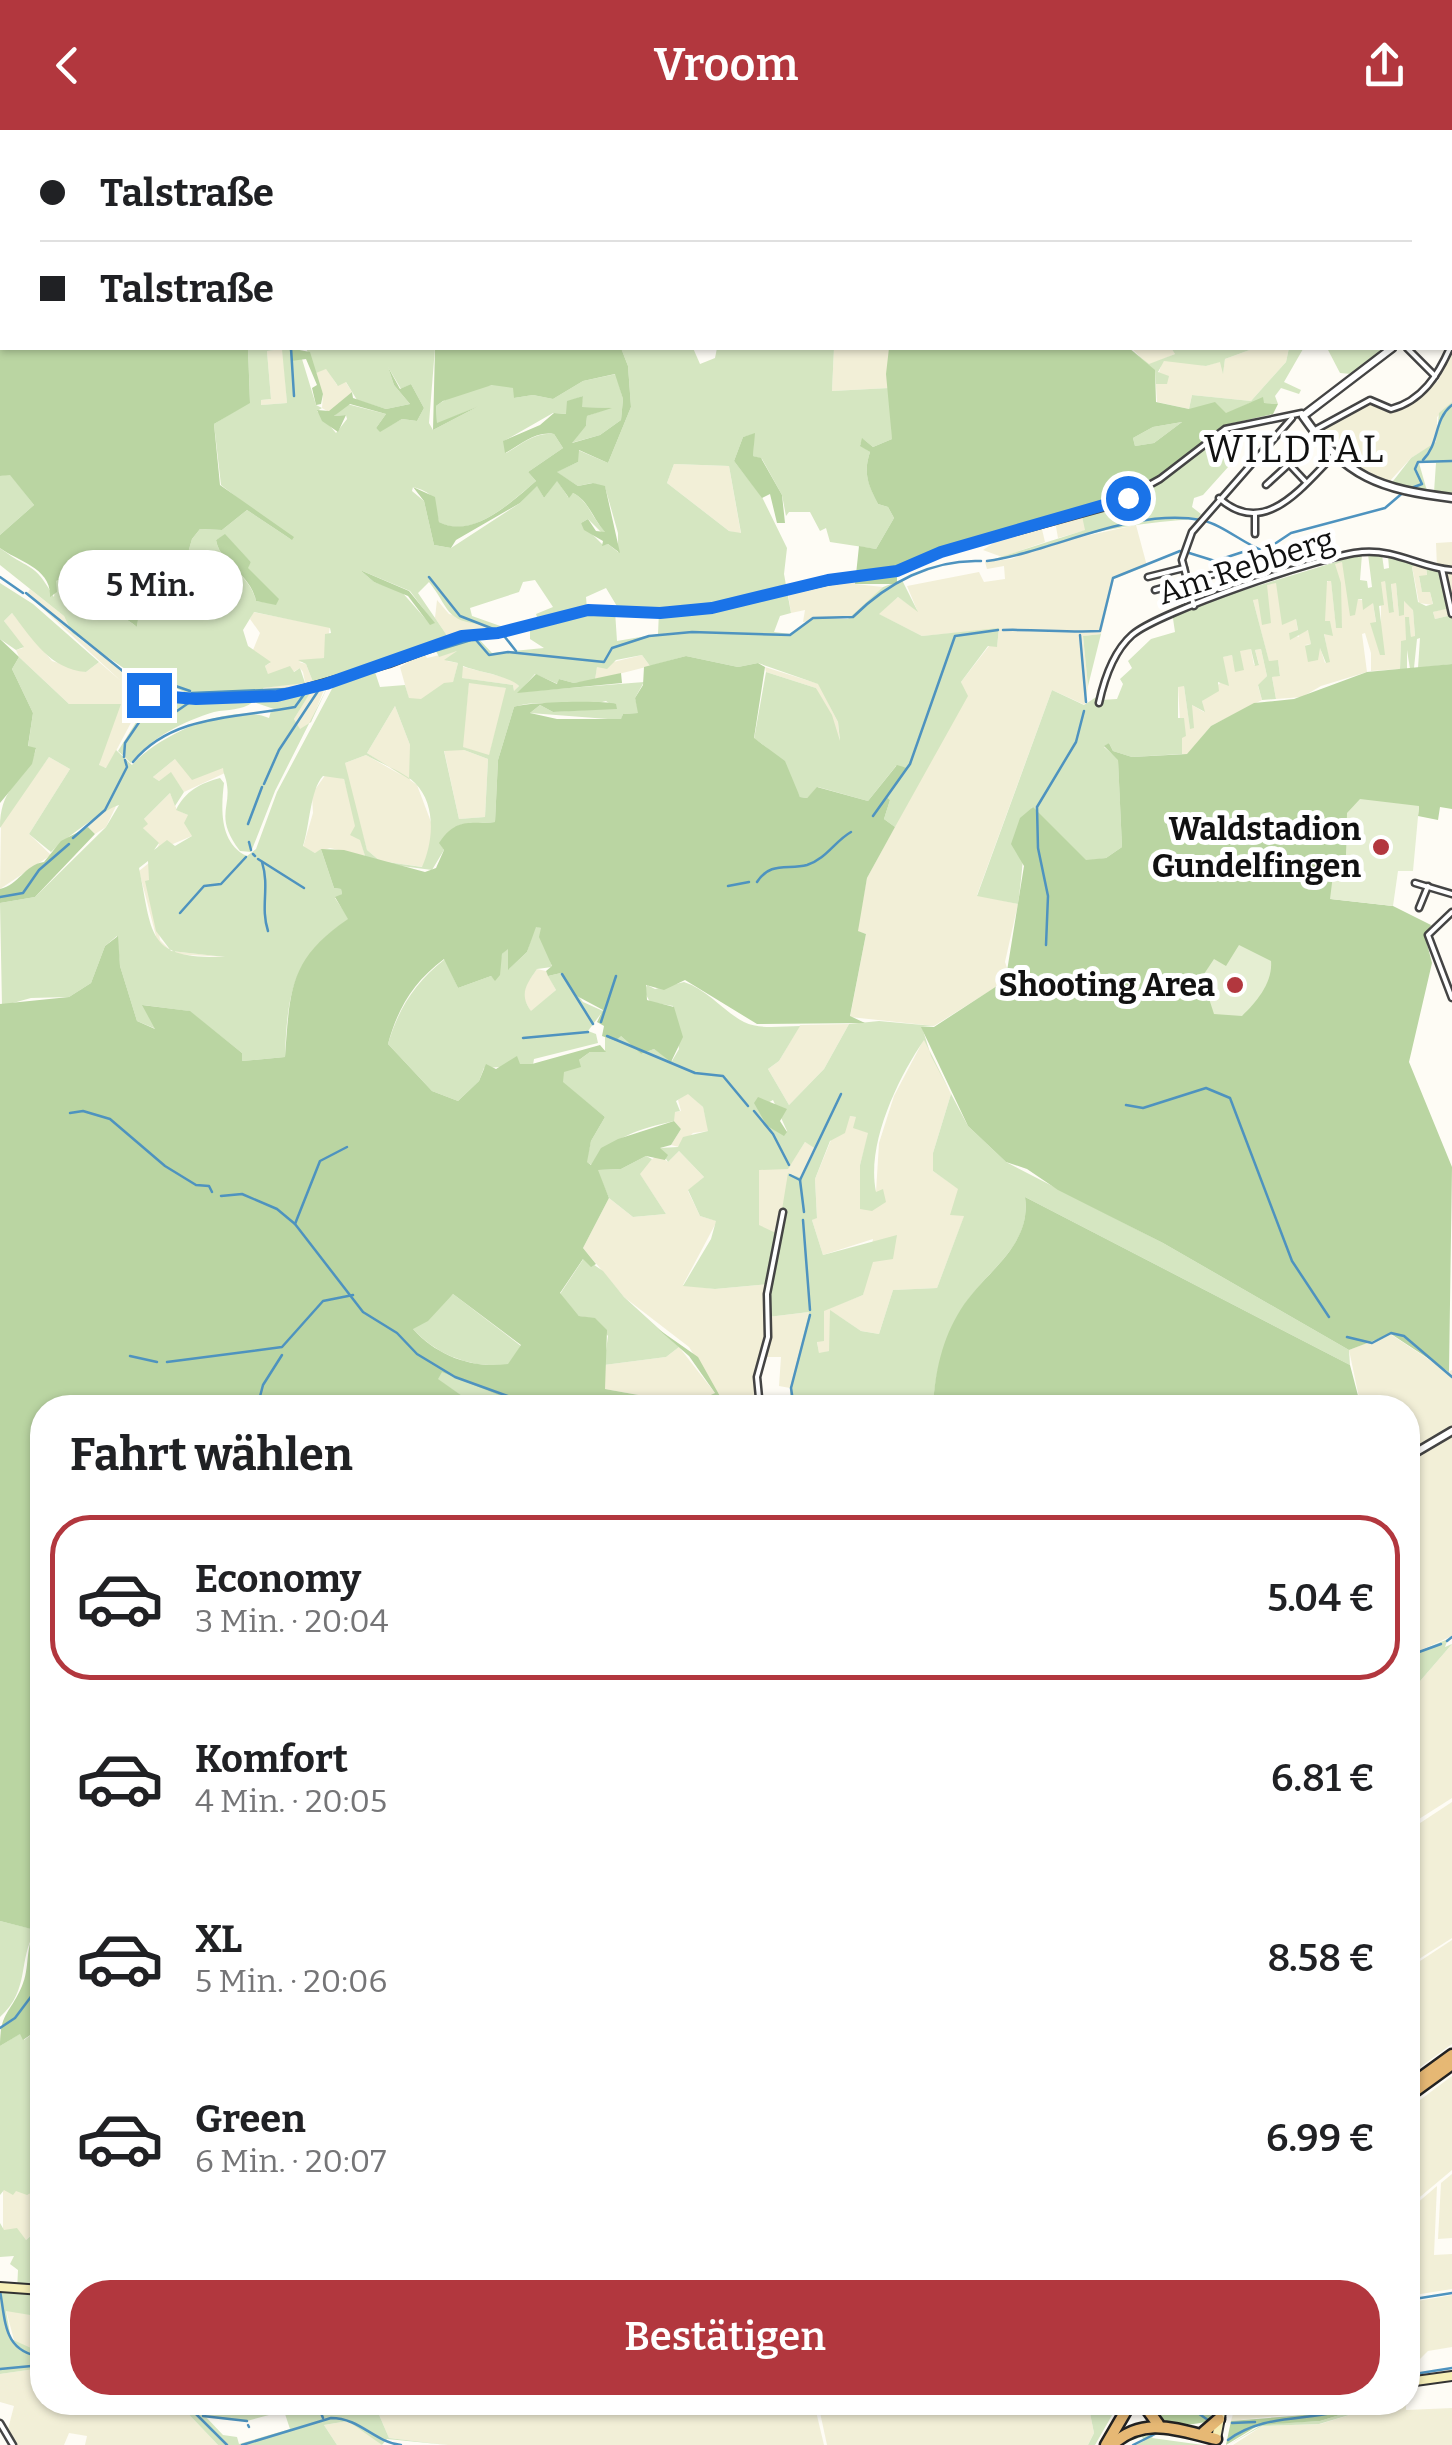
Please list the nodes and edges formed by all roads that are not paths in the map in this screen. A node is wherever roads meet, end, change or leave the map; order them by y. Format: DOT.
graph roads {
  1 [pos="1389,350"];
  2 [pos="1409,350"];
  3 [pos="1448,350"];
  4 [pos="1436,377"];
  5 [pos="1298,414"];
  6 [pos="1314,431"];
  7 [pos="1334,454"];
  8 [pos="1306,482"];
  9 [pos="1266,485"];
  10 [pos="1219,498"];
  11 [pos="1452,498"];
  12 [pos="1255,515"];
  13 [pos="1255,534"];
  14 [pos="1184,568"];
  15 [pos="1442,569"];
  16 [pos="1452,570"];
  17 [pos="1163,574"];
  18 [pos="1215,574"];
  19 [pos="1148,578"];
  20 [pos="1190,582"];
  21 [pos="1166,587"];
  22 [pos="1155,590"];
  23 [pos="1194,606"];
  24 [pos="1452,614"];
  25 [pos="149,695"];
  26 [pos="1099,704"];
  27 [pos="1414,883"];
  28 [pos="1428,886"];
  29 [pos="1452,894"];
  30 [pos="1420,908"];
  31 [pos="1452,912"];
  32 [pos="1452,998"];
  33 [pos="783,1212"];
  34 [pos="759,1395"];
  35 [pos="1452,1431"];
  36 [pos="1420,1450"];
  37 [pos="1452,2055"];
  38 [pos="1452,2064"];
  39 [pos="1420,2078"];
  40 [pos="1420,2087"];
  41 [pos="1,2287"];
  42 [pos="30,2289"];
  43 [pos="1452,2376"];
  44 [pos="1420,2380"];
  45 [pos="1121,2415"];
  46 [pos="1151,2415"];
  47 [pos="1220,2415"];
  48 [pos="1219,2420"];
  49 [pos="0,2422"];
  50 [pos="1158,2425"];
  51 [pos="1210,2436"];
  52 [pos="12,2445"];
  53 [pos="1106,2445"];
  1 -- 5 [label="street"];
  2 -- 4 [label="street"];
  3 -- 4 [label="street"];
  4 -- 6 [label="street"];
  5 -- 6 [label="street"];
  5 -- 10 [label="street"];
  5 -- 25 [label="street"];
  6 -- 7 [label="street"];
  7 -- 8 [label="street"];
  7 -- 11 [label="street"];
  8 -- 9 [label="street"];
  8 -- 12 [label="street"];
  10 -- 12 [label="street"];
  10 -- 14 [label="street"];
  12 -- 13 [label="street"];
  14 -- 17 [label="street"];
  14 -- 20 [label="street"];
  15 -- 16 [label="street, Am Rebberg"];
  15 -- 23 [label="street, Am Rebberg"];
  15 -- 24 [label="street"];
  17 -- 19 [label="street"];
  17 -- 21 [label="street"];
  18 -- 20 [label="street"];
  20 -- 21 [label="street"];
  20 -- 23 [label="street"];
  21 -- 22 [label="street"];
  23 -- 26 [label="street, Am Rebberg"];
  27 -- 28 [label="street"];
  28 -- 29 [label="street"];
  28 -- 30 [label="street"];
  31 -- 32 [label="street"];
  33 -- 34 [label="street"];
  35 -- 36 [label="street"];
  37 -- 39 [label="highway"];
  38 -- 40 [label="highway"];
  41 -- 42 [label="main road"];
  43 -- 44 [label="main road"];
  45 -- 53 [label="highway"];
  46 -- 50 [label="highway"];
  47 -- 48 [label="main road"];
  48 -- 51 [label="highway"];
  49 -- 52 [label="street"];
  50 -- 51 [label="highway"];
  50 -- 53 [label="highway"];
}
